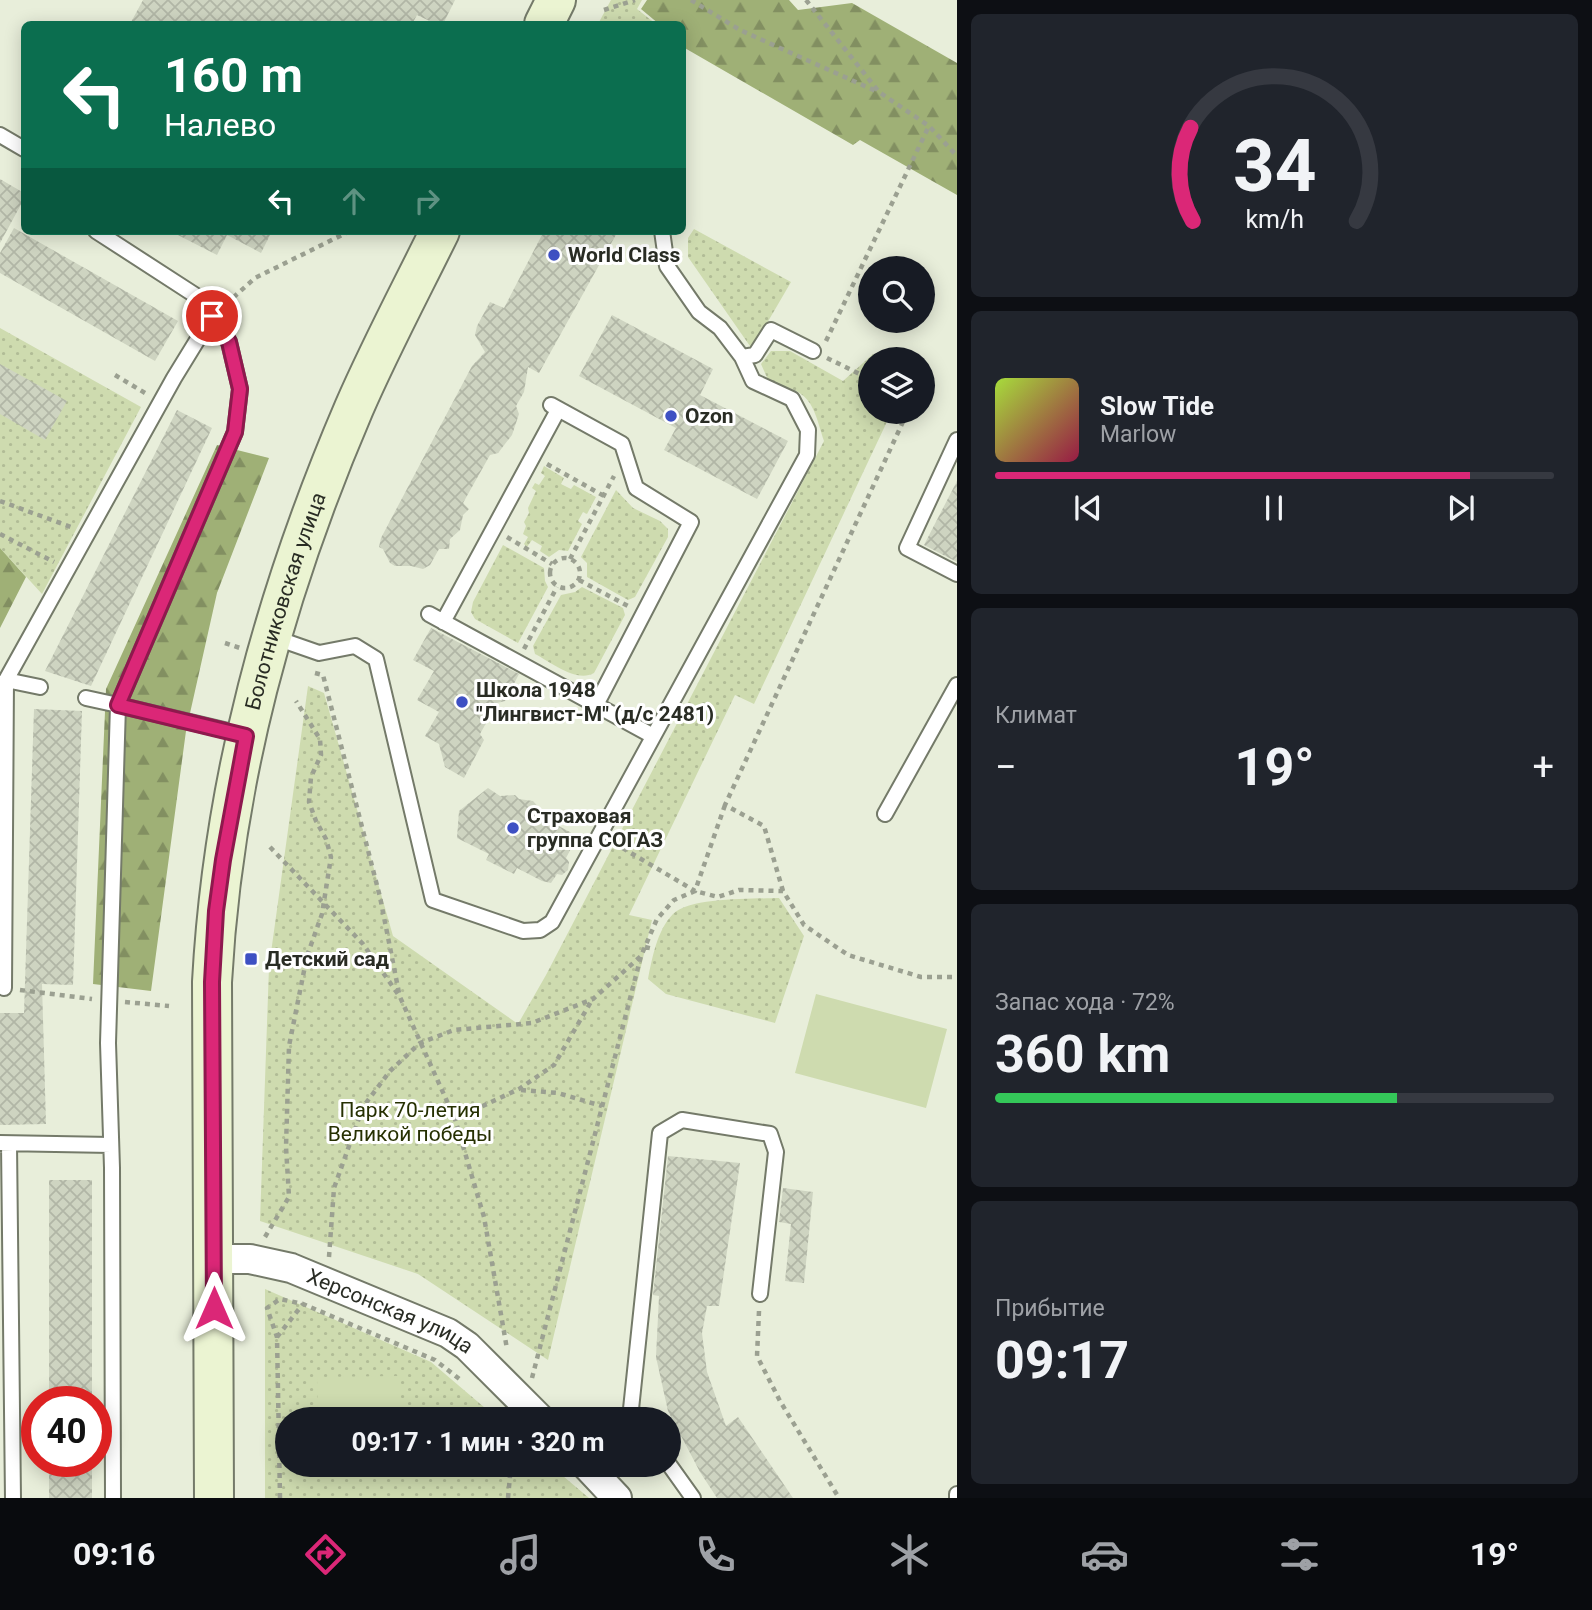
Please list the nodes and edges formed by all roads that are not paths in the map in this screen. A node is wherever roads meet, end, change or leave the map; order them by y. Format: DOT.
graph roads {
  1 [pos="556,0"];
  2 [pos="546,21"];
  3 [pos="0,135"];
  4 [pos="21,147"];
  5 [pos="102,235"];
  6 [pos="438,235"];
  7 [pos="663,235"];
  8 [pos="212,316"];
  9 [pos="819,349"];
  10 [pos="742,357"];
  11 [pos="957,440"];
  12 [pos="957,574"];
  13 [pos="429,614"];
  14 [pos="443,622"];
  15 [pos="271,637"];
  16 [pos="6,680"];
  17 [pos="957,685"];
  18 [pos="40,687"];
  19 [pos="86,698"];
  20 [pos="118,705"];
  21 [pos="596,705"];
  22 [pos="246,736"];
  23 [pos="653,736"];
  24 [pos="885,814"];
  25 [pos="4,988"];
  26 [pos="5,1143"];
  27 [pos="111,1145"];
  28 [pos="213,1259"];
  29 [pos="760,1294"];
  30 [pos="528,1407"];
  31 [pos="631,1407"];
  32 [pos="597,1477"];
  33 [pos="678,1477"];
  34 [pos="13,1498"];
  35 [pos="113,1498"];
  36 [pos="214,1498"];
  37 [pos="617,1498"];
  38 [pos="693,1498"];
  1 -- 2 [label="street"];
  3 -- 4 [label="lane"];
  5 -- 8 [label="lane"];
  6 -- 15 [label="street, Болотниковская улица"];
  7 -- 10 [label="lane"];
  8 -- 16 [label="lane"];
  8 -- 20 [label="lane"];
  9 -- 10 [label="lane"];
  10 -- 23 [label="lane"];
  11 -- 12 [label="lane"];
  13 -- 14 [label="lane"];
  14 -- 21 [label="lane"];
  14 -- 21 [label="lane"];
  15 -- 22 [label="street, Болотниковская улица"];
  15 -- 23 [label="lane"];
  16 -- 18 [label="lane"];
  16 -- 25 [label="lane"];
  17 -- 24 [label="lane"];
  19 -- 20 [label="lane"];
  20 -- 22 [label="lane"];
  20 -- 27 [label="lane"];
  21 -- 23 [label="lane"];
  22 -- 28 [label="street, Болотниковская улица"];
  26 -- 27 [label="lane"];
  26 -- 34 [label="lane"];
  27 -- 35 [label="lane"];
  28 -- 30 [label="street, Херсонская улица"];
  28 -- 36 [label="street, Болотниковская улица"];
  29 -- 31 [label="lane"];
  32 -- 37 [label="street"];
  33 -- 38 [label="lane"];
}
